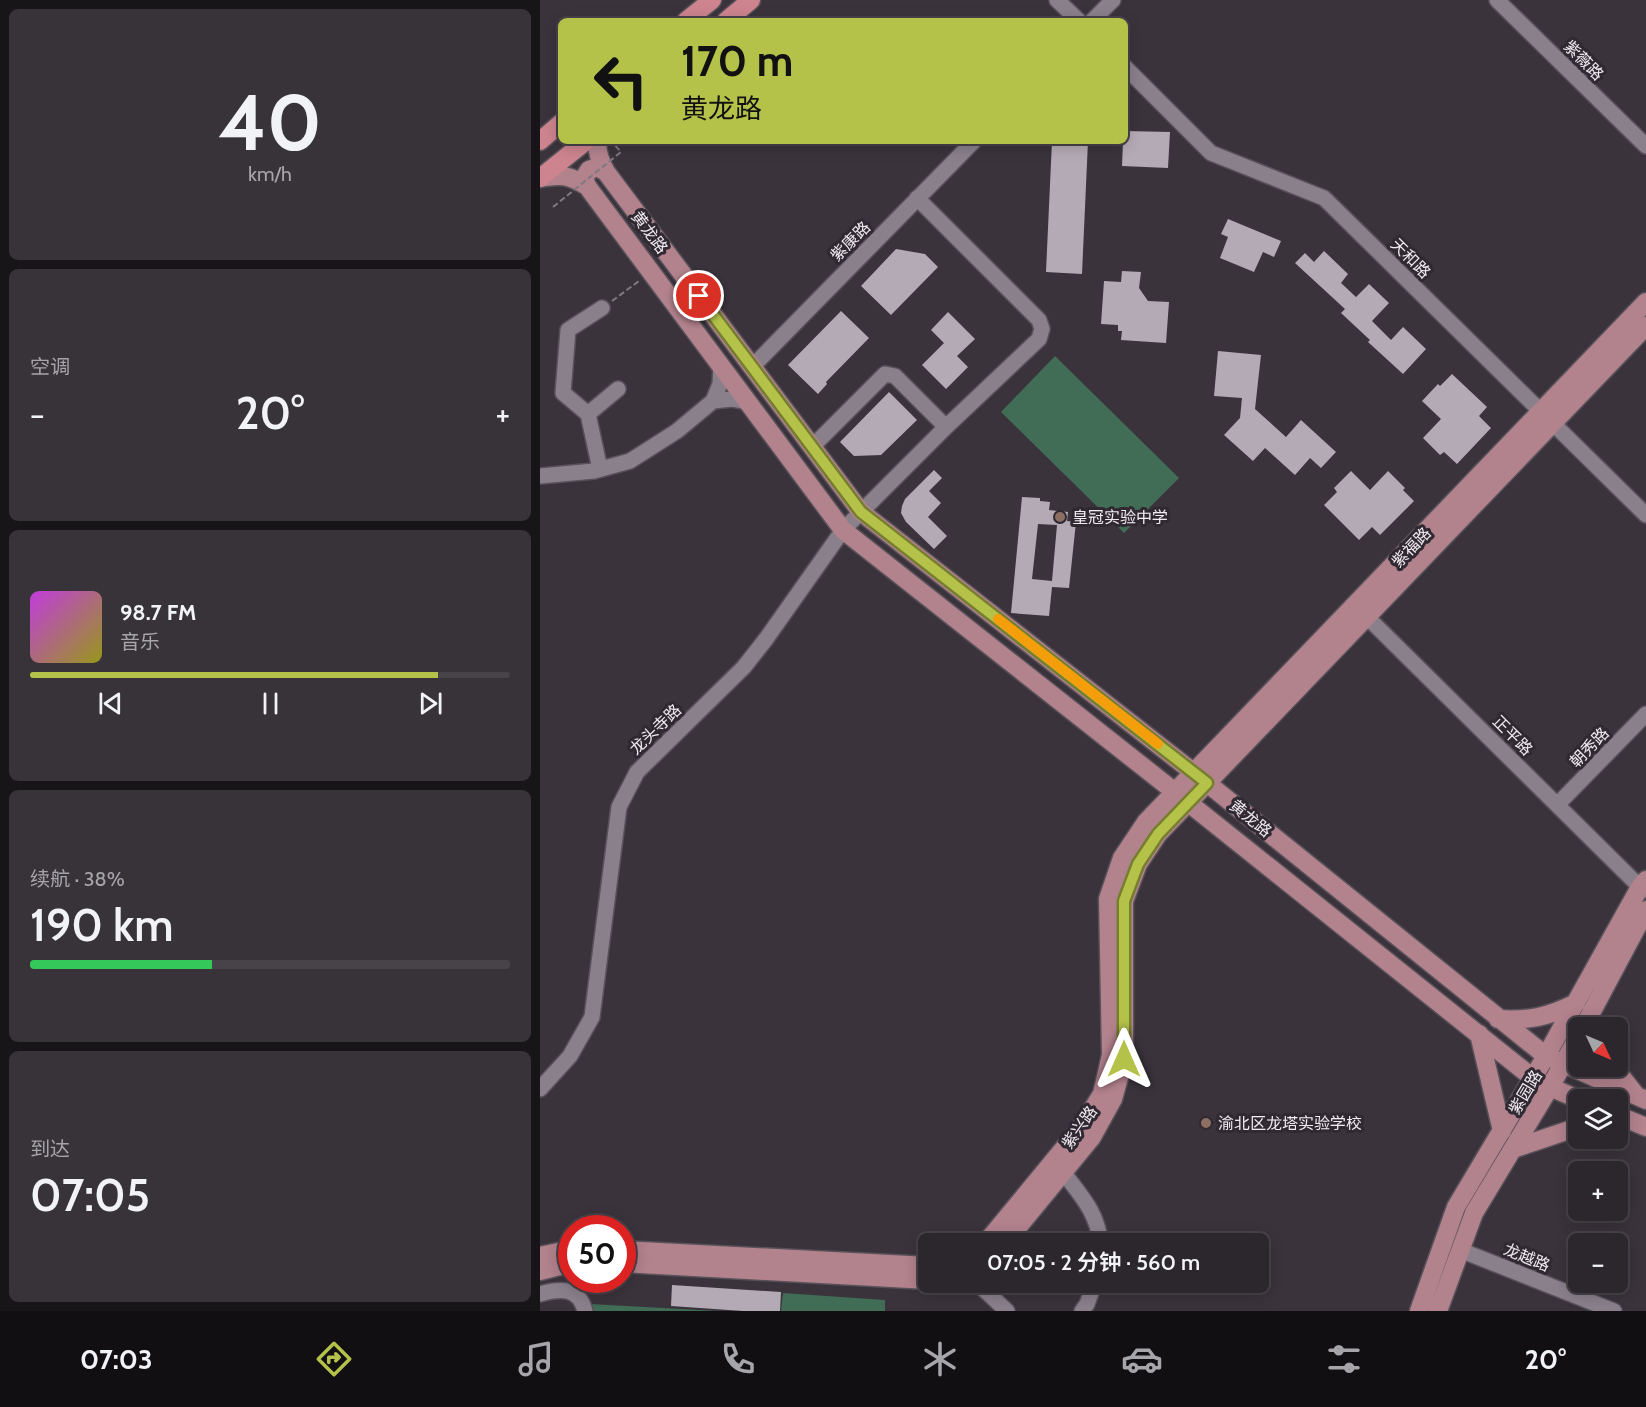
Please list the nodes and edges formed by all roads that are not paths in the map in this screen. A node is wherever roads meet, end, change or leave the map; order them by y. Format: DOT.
graph roads {
  1 [pos="712,0"];
  2 [pos="751,0"];
  3 [pos="1057,0"];
  4 [pos="1113,0"];
  5 [pos="1497,0"];
  6 [pos="690,18"];
  7 [pos="730,18"];
  8 [pos="1076,18"];
  9 [pos="1095,18"];
  10 [pos="1128,70"];
  11 [pos="582,144"];
  12 [pos="597,144"];
  13 [pos="971,144"];
  14 [pos="1646,147"];
  15 [pos="606,172"];
  16 [pos="540,178"];
  17 [pos="587,186"];
  18 [pos="917,198"];
  19 [pos="1646,302"];
  20 [pos="602,308"];
  21 [pos="1646,326"];
  22 [pos="721,366"];
  23 [pos="752,367"];
  24 [pos="618,389"];
  25 [pos="713,402"];
  26 [pos="747,402"];
  27 [pos="588,414"];
  28 [pos="1546,418"];
  29 [pos="946,427"];
  30 [pos="812,447"];
  31 [pos="600,469"];
  32 [pos="540,476"];
  33 [pos="861,512"];
  34 [pos="1646,515"];
  35 [pos="843,530"];
  36 [pos="1361,611"];
  37 [pos="1646,714"];
  38 [pos="1228,762"];
  39 [pos="1201,778"];
  40 [pos="1182,797"];
  41 [pos="1230,801"];
  42 [pos="1557,805"];
  43 [pos="1644,886"];
  44 [pos="1646,910"];
  45 [pos="1586,1017"];
  46 [pos="1498,1019"];
  47 [pos="1479,1034"];
  48 [pos="1568,1035"];
  49 [pos="1546,1056"];
  50 [pos="1568,1056"];
  51 [pos="1563,1065"];
  52 [pos="1623,1077"];
  53 [pos="1533,1078"];
  54 [pos="1550,1087"];
  55 [pos="540,1089"];
  56 [pos="1568,1095"];
  57 [pos="1641,1097"];
  58 [pos="1628,1120"];
  59 [pos="1646,1127"];
  60 [pos="1568,1130"];
  61 [pos="1502,1131"];
  62 [pos="1513,1149"];
  63 [pos="1063,1172"];
  64 [pos="994,1233"];
  65 [pos="1013,1233"];
  66 [pos="1100,1233"];
  67 [pos="1460,1250"];
  68 [pos="636,1251"];
  69 [pos="558,1252"];
  70 [pos="540,1256"];
  71 [pos="636,1264"];
  72 [pos="918,1265"];
  73 [pos="558,1267"];
  74 [pos="540,1272"];
  75 [pos="918,1279"];
  76 [pos="988,1293"];
  77 [pos="1091,1293"];
  78 [pos="540,1294"];
  79 [pos="585,1311"];
  80 [pos="1007,1311"];
  81 [pos="1082,1311"];
  82 [pos="1419,1311"];
  83 [pos="1438,1311"];
  84 [pos="1614,1311"];
  1 -- 6 [label="highway"];
  2 -- 7 [label="highway"];
  3 -- 8 [label="street"];
  4 -- 9 [label="street"];
  5 -- 14 [label="street, 紫薇路"];
  10 -- 28 [label="street, 天和路"];
  11 -- 16 [label="highway"];
  12 -- 15 [label="main road, 黄龙路"];
  13 -- 18 [label="street, 紫康路"];
  15 -- 17 [label="main road"];
  15 -- 23 [label="main road, 黄龙路"];
  16 -- 17 [label="main road"];
  17 -- 22 [label="main road, 黄龙路"];
  18 -- 23 [label="street, 紫康路"];
  18 -- 29 [label="street, 龙头寺路"];
  19 -- 28 [label="main road, 紫福路"];
  20 -- 27 [label="street"];
  21 -- 28 [label="main road, 紫福路"];
  22 -- 25 [label="street"];
  22 -- 26 [label="main road, 黄龙路"];
  23 -- 30 [label="main road, 黄龙路"];
  24 -- 27 [label="street"];
  25 -- 26 [label="street"];
  25 -- 31 [label="street"];
  26 -- 35 [label="main road, 黄龙路"];
  27 -- 31 [label="street"];
  28 -- 34 [label="street, 天和路"];
  28 -- 36 [label="main road, 紫福路"];
  29 -- 30 [label="street"];
  29 -- 33 [label="street, 龙头寺路"];
  30 -- 33 [label="main road, 黄龙路"];
  31 -- 32 [label="street"];
  33 -- 35 [label="street, 龙头寺路"];
  33 -- 39 [label="main road, 黄龙路"];
  35 -- 40 [label="main road, 黄龙路"];
  35 -- 55 [label="street, 龙头寺路"];
  36 -- 38 [label="main road, 紫福路"];
  36 -- 39 [label="main road, 紫福路"];
  36 -- 42 [label="street, 正平路"];
  37 -- 42 [label="street, 朝秀路"];
  38 -- 39 [label="main road, 紫福路"];
  38 -- 41 [label="main road"];
  39 -- 40 [label="main road, 紫福路"];
  39 -- 41 [label="main road, 黄龙路"];
  40 -- 47 [label="main road, 黄龙路"];
  40 -- 63 [label="main road, 紫兴路"];
  40 -- 64 [label="main road, 紫兴路"];
  41 -- 46 [label="main road, 黄龙路"];
  42 -- 43 [label="street, 正平路"];
  43 -- 45 [label="main road, 紫园路"];
  44 -- 45 [label="main road, 紫园路"];
  45 -- 46 [label="main road"];
  46 -- 49 [label="main road, 黄龙路"];
  47 -- 53 [label="main road, 黄龙路"];
  47 -- 61 [label="main road"];
  48 -- 49 [label="main road, 紫园路"];
  49 -- 51 [label="main road, 黄龙路"];
  49 -- 53 [label="main road, 紫园路"];
  50 -- 51 [label="main road, 紫园路"];
  51 -- 54 [label="main road, 紫园路"];
  51 -- 57 [label="main road, 黄龙路"];
  52 -- 57 [label="main road"];
  53 -- 54 [label="main road, 黄龙路"];
  53 -- 61 [label="main road, 紫园路"];
  54 -- 56 [label="main road, 黄龙路"];
  54 -- 62 [label="main road, 紫园路"];
  58 -- 59 [label="main road"];
  60 -- 62 [label="main road"];
  61 -- 82 [label="main road, 紫园路"];
  62 -- 67 [label="main road, 紫园路"];
  63 -- 65 [label="main road, 紫兴路"];
  63 -- 66 [label="street"];
  67 -- 83 [label="main road, 紫园路"];
  67 -- 84 [label="street, 龙越路"];
  68 -- 72 [label="main road"];
  69 -- 70 [label="main road"];
  71 -- 75 [label="main road"];
  73 -- 74 [label="main road"];
  76 -- 80 [label="street"];
  77 -- 81 [label="street"];
  78 -- 79 [label="street"];
}
